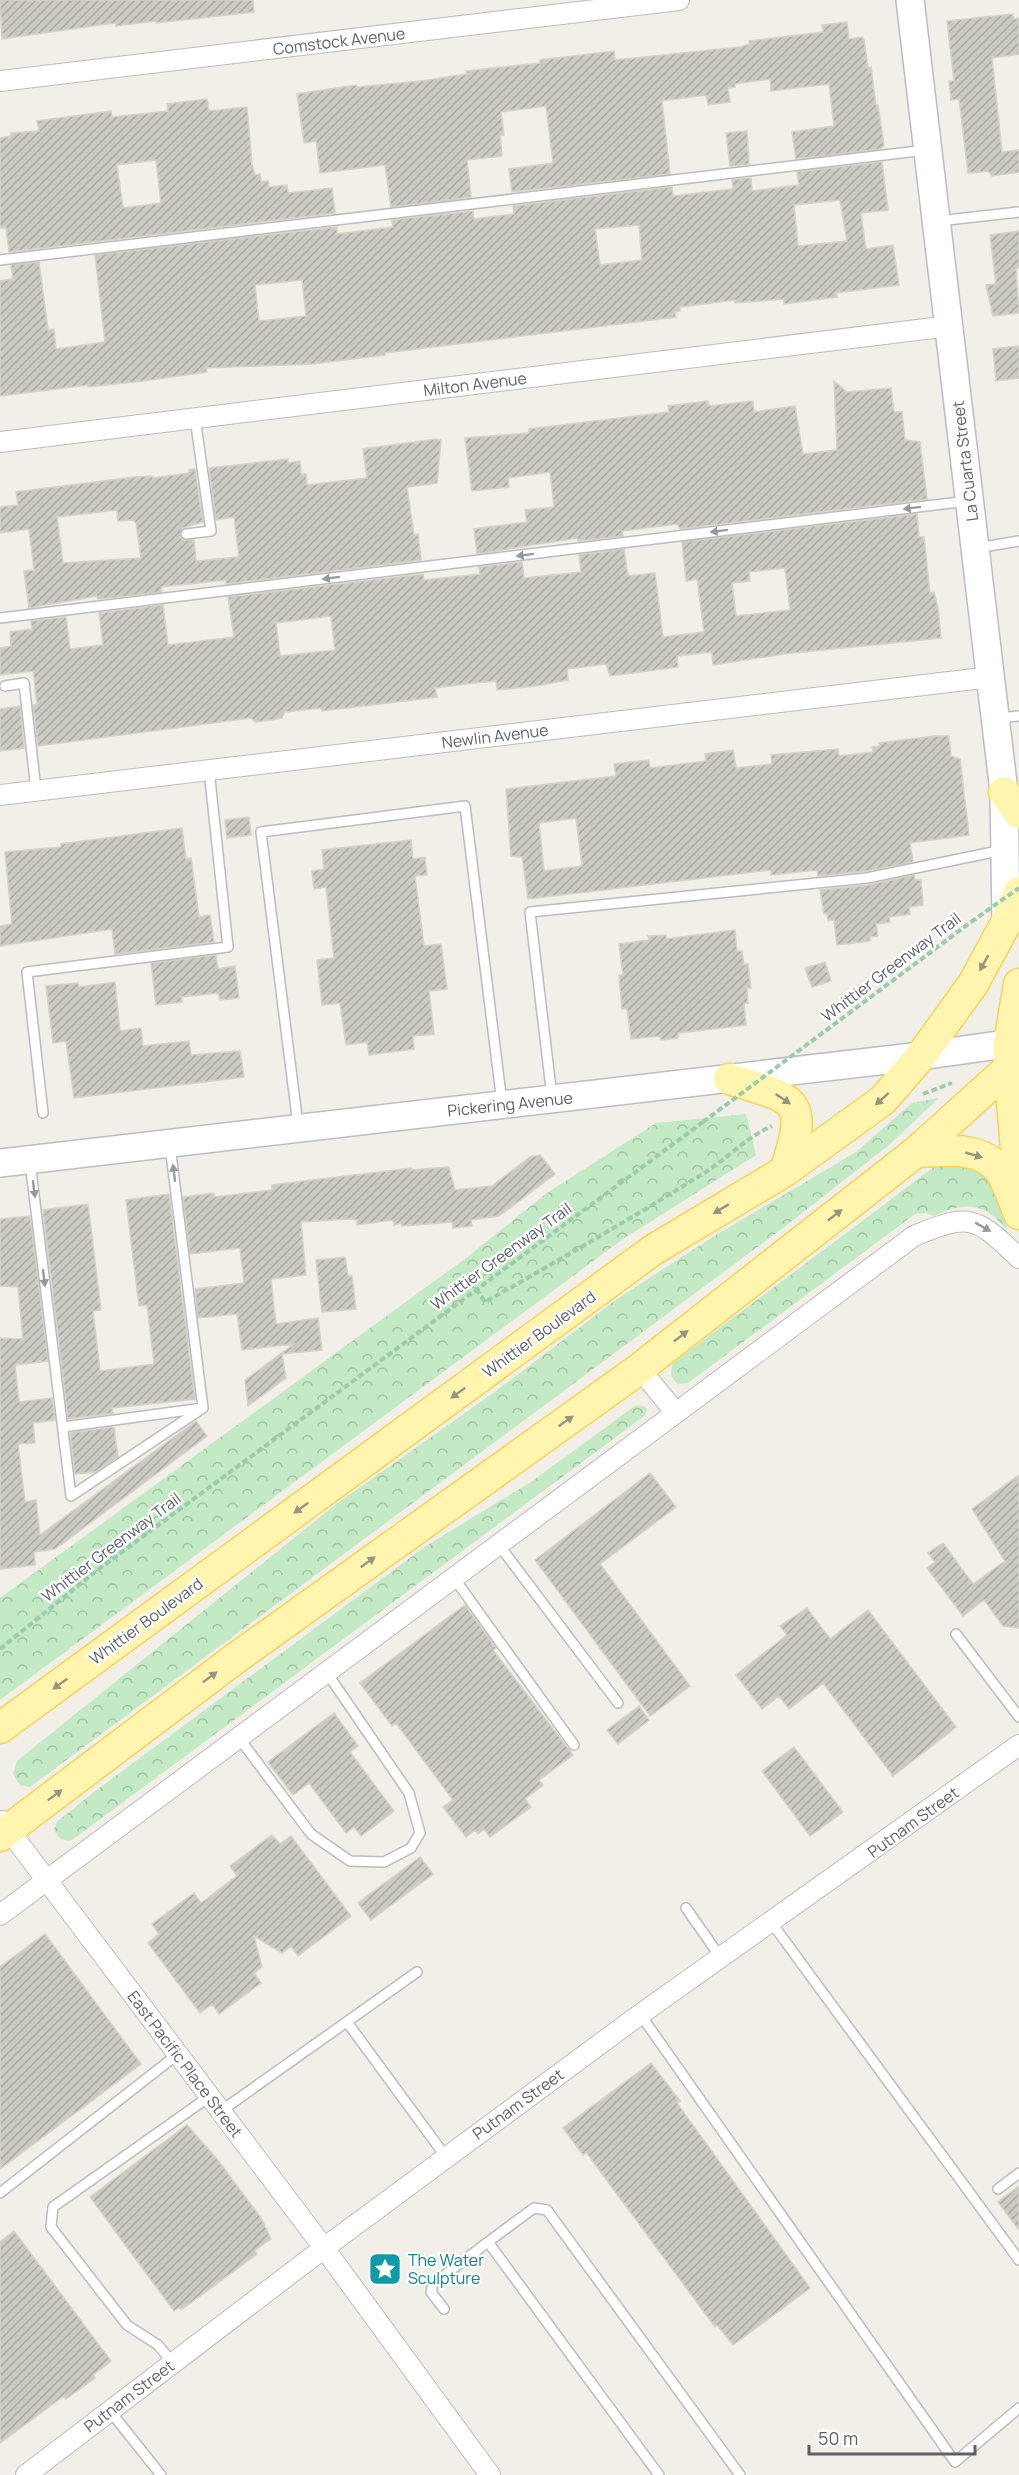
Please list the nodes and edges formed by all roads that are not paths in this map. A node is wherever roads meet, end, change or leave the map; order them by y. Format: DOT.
graph roads {
  1 [pos="679,0"];
  2 [pos="910,0"];
  3 [pos="0,81"];
  4 [pos="928,150"];
  5 [pos="1019,212"];
  6 [pos="937,221"];
  7 [pos="0,260"];
  8 [pos="950,326"];
  9 [pos="195,418"];
  10 [pos="0,442"];
  11 [pos="970,501"];
  12 [pos="186,534"];
  13 [pos="1019,541"];
  14 [pos="976,549"];
  15 [pos="0,618"];
  16 [pos="991,677"];
  17 [pos="5,686"];
  18 [pos="1007,717"];
  19 [pos="208,770"];
  20 [pos="36,790"];
  21 [pos="0,795"];
  22 [pos="1011,803"];
  23 [pos="1005,850"];
  24 [pos="1019,890"];
  25 [pos="1006,923"];
  26 [pos="1019,984"];
  27 [pos="1014,1053"];
  28 [pos="921,1056"];
  29 [pos="729,1078"];
  30 [pos="552,1099"];
  31 [pos="502,1105"];
  32 [pos="43,1113"];
  33 [pos="298,1127"];
  34 [pos="170,1143"];
  35 [pos="916,1152"];
  36 [pos="30,1159"];
  37 [pos="0,1163"];
  38 [pos="785,1171"];
  39 [pos="1019,1184"];
  40 [pos="1019,1214"];
  41 [pos="1019,1258"];
  42 [pos="639,1368"];
  43 [pos="203,1408"];
  44 [pos="676,1413"];
  45 [pos="63,1426"];
  46 [pos="499,1545"];
  47 [pos="454,1578"];
  48 [pos="956,1634"];
  49 [pos="327,1673"];
  50 [pos="618,1704"];
  51 [pos="1019,1717"];
  52 [pos="0,1728"];
  53 [pos="239,1738"];
  54 [pos="574,1745"];
  55 [pos="1019,1745"];
  56 [pos="3,1828"];
  57 [pos="46,1880"];
  58 [pos="686,1908"];
  59 [pos="0,1915"];
  60 [pos="771,1922"];
  61 [pos="721,1958"];
  62 [pos="417,1972"];
  63 [pos="640,2014"];
  64 [pos="347,2022"];
  65 [pos="178,2054"];
  66 [pos="215,2104"];
  67 [pos="446,2157"];
  68 [pos="1019,2173"];
  69 [pos="998,2189"];
  70 [pos="0,2193"];
  71 [pos="489,2242"];
  72 [pos="324,2248"];
  73 [pos="1019,2260"];
  74 [pos="444,2309"];
  75 [pos="173,2363"];
  76 [pos="1019,2408"];
  77 [pos="110,2411"];
  78 [pos="26,2475"];
  79 [pos="161,2475"];
  80 [pos="490,2475"];
  81 [pos="659,2475"];
  82 [pos="740,2475"];
  1 -- 3 [label="street, Comstock Avenue"];
  2 -- 4 [label="street, La Cuarta Street"];
  4 -- 6 [label="street, La Cuarta Street"];
  4 -- 7 [label="lane"];
  5 -- 6 [label="lane"];
  6 -- 8 [label="street, La Cuarta Street"];
  8 -- 9 [label="street, Milton Avenue"];
  8 -- 11 [label="street, La Cuarta Street"];
  9 -- 10 [label="street, Milton Avenue"];
  9 -- 12 [label="lane"];
  11 -- 14 [label="street, La Cuarta Street"];
  11 -- 15 [label="lane, one-way"];
  13 -- 14 [label="lane"];
  14 -- 16 [label="street, La Cuarta Street"];
  16 -- 18 [label="street, La Cuarta Street"];
  16 -- 19 [label="street, Newlin Avenue"];
  17 -- 20 [label="lane"];
  18 -- 22 [label="street, La Cuarta Street"];
  19 -- 20 [label="street, Newlin Avenue"];
  19 -- 32 [label="lane"];
  20 -- 21 [label="street, Newlin Avenue"];
  22 -- 23 [label="street, La Cuarta Street"];
  23 -- 25 [label="street, La Cuarta Street"];
  23 -- 30 [label="lane"];
  24 -- 25 [label="main road, Whittier Boulevard"];
  25 -- 28 [label="main road, Whittier Boulevard, one-way"];
  26 -- 27 [label="main road"];
  27 -- 28 [label="street, Pickering Avenue"];
  27 -- 35 [label="main road"];
  27 -- 39 [label="main road"];
  28 -- 29 [label="street, Pickering Avenue"];
  28 -- 38 [label="main road, Whittier Boulevard, one-way"];
  29 -- 30 [label="street, Pickering Avenue"];
  29 -- 38 [label="main road, one-way"];
  30 -- 31 [label="street, Pickering Avenue"];
  31 -- 33 [label="street, Pickering Avenue"];
  31 -- 33 [label="lane"];
  33 -- 34 [label="street, Pickering Avenue"];
  34 -- 36 [label="street, Pickering Avenue"];
  43 -- 34 [label="lane, one-way"];
  35 -- 40 [label="main road, one-way"];
  42 -- 35 [label="main road, one-way"];
  36 -- 37 [label="street, Pickering Avenue"];
  36 -- 45 [label="lane, one-way"];
  38 -- 52 [label="main road, Whittier Boulevard, one-way"];
  44 -- 41 [label="street, one-way"];
  42 -- 44 [label="street"];
  56 -- 42 [label="main road, one-way"];
  43 -- 45 [label="lane"];
  43 -- 45 [label="lane"];
  44 -- 46 [label="street"];
  46 -- 47 [label="street"];
  46 -- 50 [label="lane"];
  47 -- 49 [label="street"];
  47 -- 54 [label="lane"];
  48 -- 51 [label="lane"];
  49 -- 53 [label="street"];
  49 -- 53 [label="lane"];
  53 -- 57 [label="street"];
  55 -- 60 [label="street, Putnam Street"];
  56 -- 57 [label="street, East Pacific Place Street"];
  57 -- 59 [label="street"];
  57 -- 65 [label="street, East Pacific Place Street"];
  58 -- 61 [label="lane"];
  60 -- 61 [label="street, Putnam Street"];
  60 -- 73 [label="lane"];
  61 -- 63 [label="street, Putnam Street"];
  62 -- 64 [label="lane"];
  63 -- 67 [label="street, Putnam Street"];
  63 -- 76 [label="lane"];
  64 -- 66 [label="lane"];
  64 -- 67 [label="lane"];
  65 -- 66 [label="street, East Pacific Place Street"];
  65 -- 70 [label="lane"];
  66 -- 72 [label="street, East Pacific Place Street"];
  66 -- 75 [label="lane"];
  67 -- 72 [label="street, Putnam Street"];
  68 -- 69 [label="lane"];
  71 -- 74 [label="lane"];
  71 -- 81 [label="lane"];
  71 -- 82 [label="lane"];
  72 -- 75 [label="street, Putnam Street"];
  72 -- 80 [label="street, East Pacific Place Street"];
  75 -- 77 [label="street, Putnam Street"];
  77 -- 78 [label="street, Putnam Street"];
  77 -- 79 [label="lane"];
}
